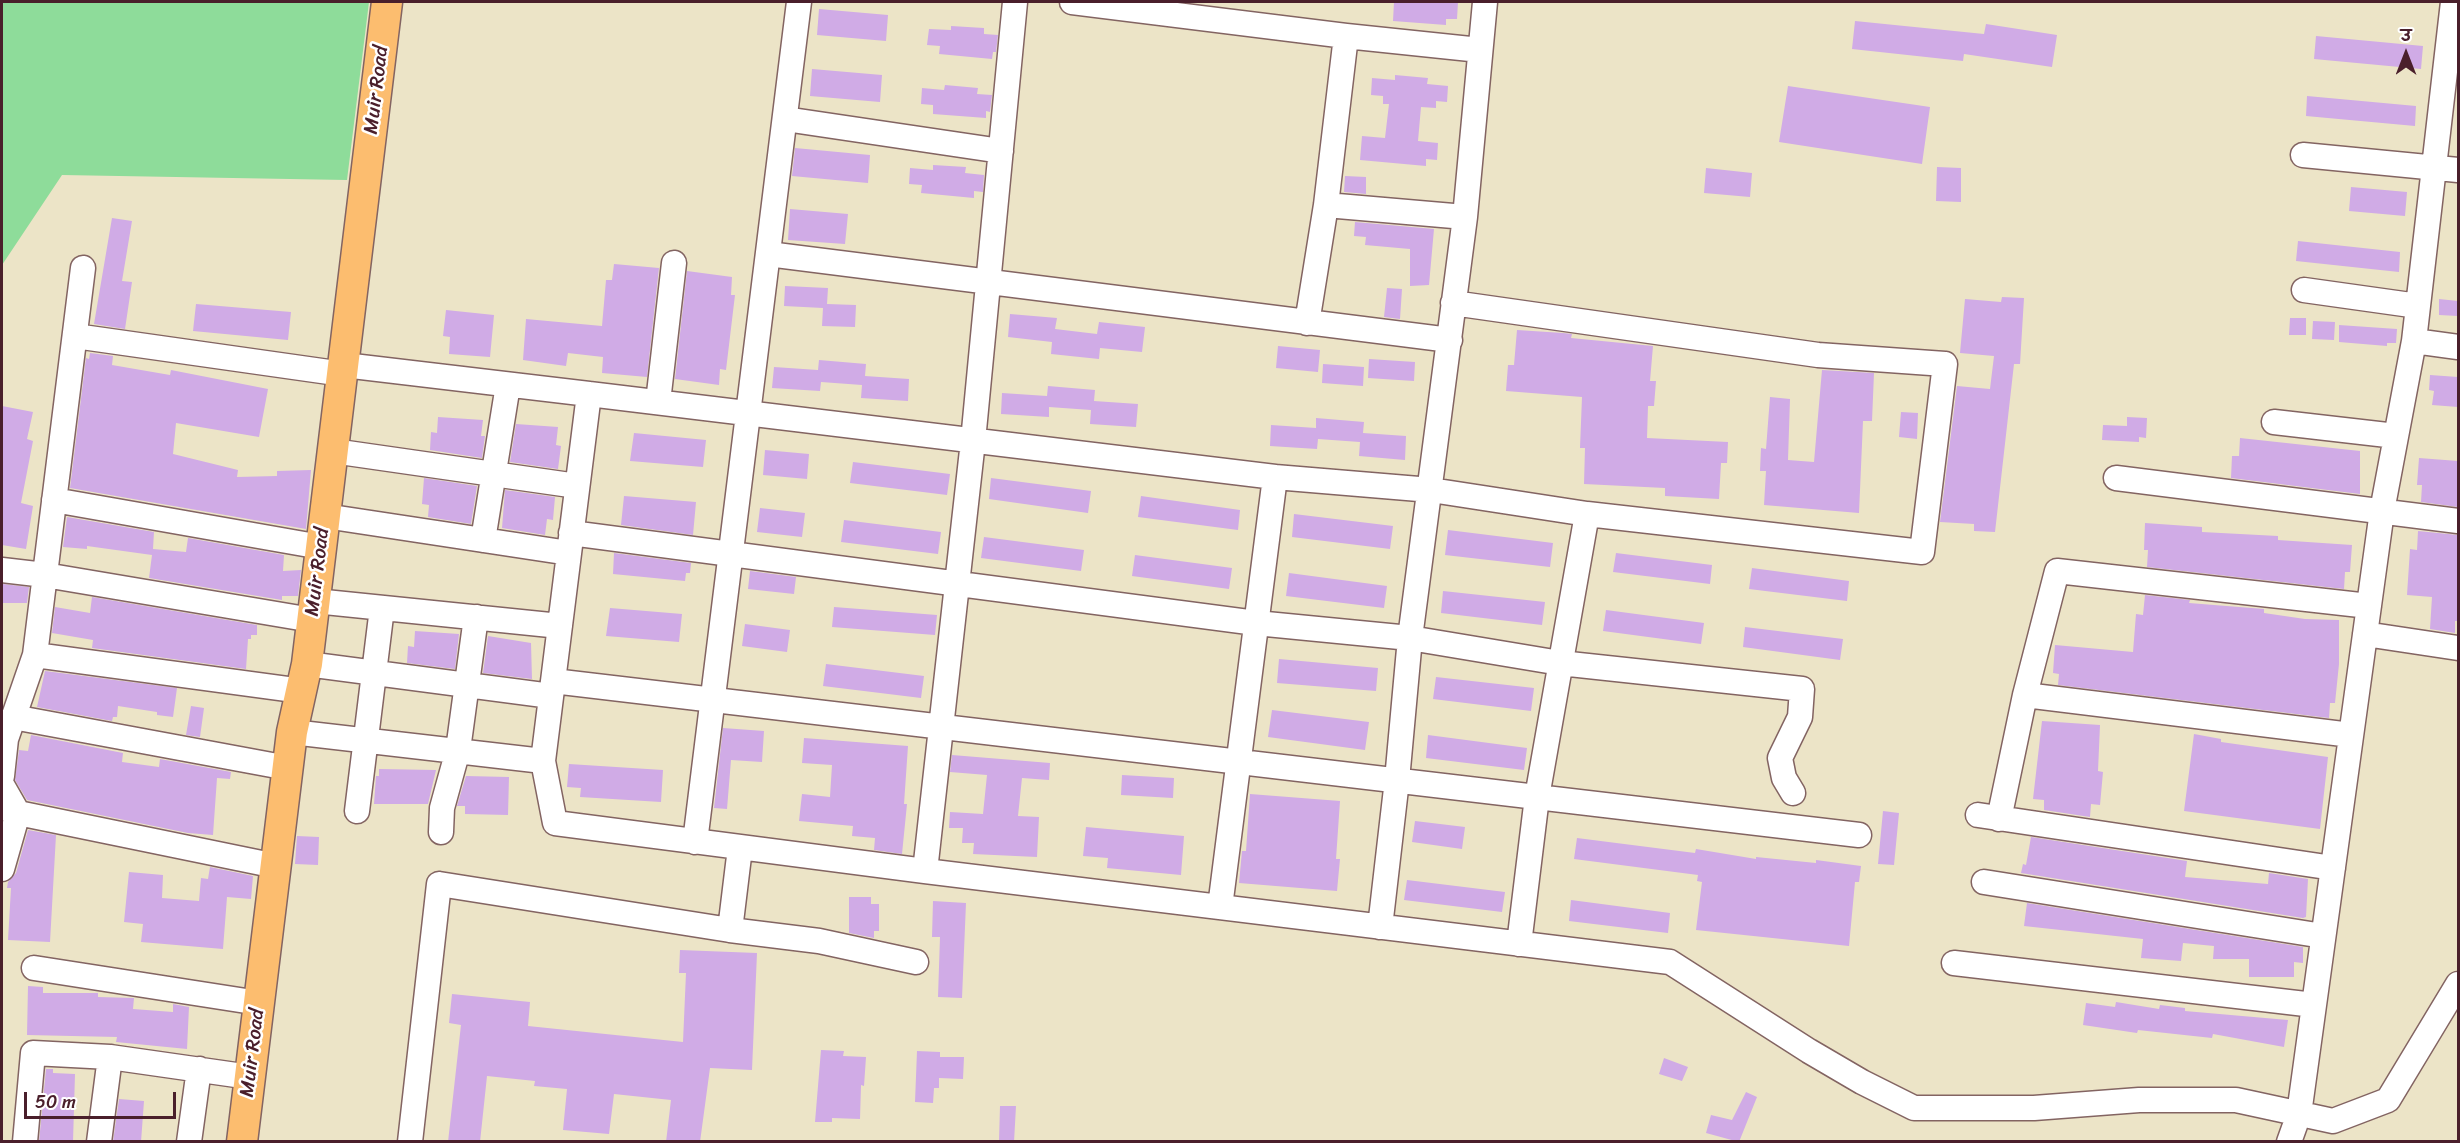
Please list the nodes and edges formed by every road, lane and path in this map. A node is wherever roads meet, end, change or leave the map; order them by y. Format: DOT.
graph roads {
  1 [pos="387,2"];
  2 [pos="799,2"];
  3 [pos="1015,2"];
  4 [pos="1072,2"];
  5 [pos="1485,2"];
  6 [pos="2453,2"];
  7 [pos="1346,36"];
  8 [pos="1480,50"];
  9 [pos="785,119"];
  10 [pos="1001,151"];
  11 [pos="2303,155"];
  12 [pos="2434,167"];
  13 [pos="2458,170"];
  14 [pos="1326,205"];
  15 [pos="1465,217"];
  16 [pos="768,254"];
  17 [pos="674,263"];
  18 [pos="83,268"];
  19 [pos="989,282"];
  20 [pos="2304,291"];
  21 [pos="1453,303"];
  22 [pos="2418,306"];
  23 [pos="1307,323"];
  24 [pos="75,336"];
  25 [pos="1450,340"];
  26 [pos="2414,341"];
  27 [pos="2458,347"];
  28 [pos="343,369"];
  29 [pos="507,385"];
  30 [pos="589,394"];
  31 [pos="658,402"];
  32 [pos="749,413"];
  33 [pos="2274,422"];
  34 [pos="2396,436"];
  35 [pos="973,441"];
  36 [pos="333,451"];
  37 [pos="493,475"];
  38 [pos="1275,477"];
  39 [pos="2116,478"];
  40 [pos="577,486"];
  41 [pos="1431,490"];
  42 [pos="54,500"];
  43 [pos="2382,511"];
  44 [pos="1587,514"];
  45 [pos="325,516"];
  46 [pos="2458,521"];
  47 [pos="483,540"];
  48 [pos="570,543"];
  49 [pos="321,547"];
  50 [pos="731,554"];
  51 [pos="2,570"];
  52 [pos="45,575"];
  53 [pos="958,583"];
  54 [pos="2369,606"];
  55 [pos="381,608"];
  56 [pos="314,610"];
  57 [pos="476,618"];
  58 [pos="1256,623"];
  59 [pos="560,626"];
  60 [pos="2365,634"];
  61 [pos="1410,638"];
  62 [pos="2458,648"];
  63 [pos="35,656"];
  64 [pos="1560,663"];
  65 [pos="374,673"];
  66 [pos="304,677"];
  67 [pos="467,685"];
  68 [pos="552,688"];
  69 [pos="2025,695"];
  70 [pos="713,699"];
  71 [pos="13,717"];
  72 [pos="943,727"];
  73 [pos="292,732"];
  74 [pos="2351,735"];
  75 [pos="366,739"];
  76 [pos="458,750"];
  77 [pos="543,761"];
  78 [pos="1240,762"];
  79 [pos="288,768"];
  80 [pos="2,777"];
  81 [pos="1397,780"];
  82 [pos="2,785"];
  83 [pos="1793,793"];
  84 [pos="1537,797"];
  85 [pos="10,810"];
  86 [pos="357,811"];
  87 [pos="441,832"];
  88 [pos="1859,835"];
  89 [pos="695,842"];
  90 [pos="740,848"];
  91 [pos="276,866"];
  92 [pos="2,868"];
  93 [pos="2333,868"];
  94 [pos="925,871"];
  95 [pos="1984,882"];
  96 [pos="1220,907"];
  97 [pos="1380,927"];
  98 [pos="730,930"];
  99 [pos="2323,936"];
  100 [pos="1519,944"];
  101 [pos="916,962"];
  102 [pos="1954,963"];
  103 [pos="34,968"];
  104 [pos="2458,984"];
  105 [pos="259,1003"];
  106 [pos="2314,1005"];
  107 [pos="110,1057"];
  108 [pos="199,1069"];
  109 [pos="250,1077"];
  110 [pos="2299,1114"];
  111 [pos="25,1142"];
  112 [pos="99,1142"];
  113 [pos="189,1142"];
  114 [pos="242,1142"];
  115 [pos="410,1142"];
  116 [pos="2289,1142"];
  1 -- 28 [label="main road, Muir Road"];
  2 -- 9 [label="street"];
  3 -- 10 [label="street"];
  4 -- 7 [label="street"];
  5 -- 8 [label="street"];
  6 -- 12 [label="street"];
  7 -- 8 [label="street"];
  7 -- 14 [label="street"];
  8 -- 15 [label="street"];
  9 -- 10 [label="street"];
  9 -- 16 [label="street"];
  10 -- 19 [label="street"];
  11 -- 12 [label="street"];
  12 -- 13 [label="street"];
  12 -- 22 [label="street"];
  14 -- 15 [label="street"];
  14 -- 23 [label="street"];
  15 -- 21 [label="street"];
  16 -- 19 [label="street"];
  16 -- 32 [label="street"];
  17 -- 31 [label="street"];
  18 -- 24 [label="street"];
  19 -- 23 [label="street"];
  19 -- 35 [label="street"];
  20 -- 22 [label="street"];
  21 -- 25 [label="street"];
  21 -- 44 [label="street"];
  22 -- 26 [label="street"];
  23 -- 25 [label="street"];
  24 -- 28 [label="street"];
  24 -- 42 [label="street"];
  25 -- 41 [label="street"];
  26 -- 27 [label="street"];
  26 -- 34 [label="street"];
  28 -- 29 [label="street"];
  28 -- 36 [label="main road, Muir Road"];
  29 -- 30 [label="street"];
  29 -- 37 [label="street"];
  30 -- 31 [label="street"];
  30 -- 40 [label="street"];
  31 -- 32 [label="street"];
  32 -- 35 [label="street"];
  32 -- 50 [label="street"];
  33 -- 34 [label="street"];
  34 -- 43 [label="street"];
  35 -- 38 [label="street"];
  35 -- 53 [label="street"];
  36 -- 37 [label="street"];
  36 -- 45 [label="main road, Muir Road"];
  37 -- 40 [label="street"];
  37 -- 47 [label="street"];
  38 -- 41 [label="street"];
  38 -- 58 [label="street"];
  39 -- 43 [label="street"];
  40 -- 48 [label="street"];
  41 -- 44 [label="street"];
  41 -- 61 [label="street"];
  42 -- 49 [label="street"];
  42 -- 52 [label="street"];
  43 -- 46 [label="street"];
  43 -- 54 [label="street"];
  44 -- 64 [label="street"];
  45 -- 47 [label="street"];
  45 -- 49 [label="main road, Muir Road"];
  47 -- 48 [label="street"];
  48 -- 50 [label="street"];
  48 -- 59 [label="street"];
  49 -- 56 [label="main road, Muir Road"];
  50 -- 53 [label="street"];
  50 -- 70 [label="street"];
  51 -- 52 [label="street"];
  52 -- 56 [label="street"];
  52 -- 63 [label="street"];
  53 -- 58 [label="street"];
  53 -- 72 [label="street"];
  54 -- 60 [label="street"];
  54 -- 69 [label="street"];
  55 -- 56 [label="street"];
  55 -- 57 [label="street"];
  55 -- 65 [label="street"];
  56 -- 66 [label="main road, Muir Road"];
  57 -- 59 [label="street"];
  57 -- 67 [label="street"];
  58 -- 61 [label="street"];
  58 -- 78 [label="street"];
  59 -- 68 [label="street"];
  60 -- 62 [label="street"];
  60 -- 74 [label="street"];
  61 -- 64 [label="street"];
  61 -- 81 [label="street"];
  63 -- 66 [label="street"];
  63 -- 71 [label="street"];
  64 -- 83 [label="street"];
  64 -- 84 [label="street"];
  65 -- 66 [label="street"];
  65 -- 67 [label="street"];
  65 -- 75 [label="street"];
  66 -- 73 [label="main road, Muir Road"];
  67 -- 68 [label="street"];
  67 -- 76 [label="street"];
  68 -- 70 [label="street"];
  68 -- 77 [label="street"];
  69 -- 74 [label="street"];
  69 -- 93 [label="street"];
  70 -- 72 [label="street"];
  70 -- 89 [label="street"];
  71 -- 79 [label="street"];
  71 -- 80 [label="street"];
  72 -- 78 [label="street"];
  72 -- 94 [label="street"];
  73 -- 75 [label="street"];
  73 -- 79 [label="main road, Muir Road"];
  74 -- 93 [label="street"];
  75 -- 76 [label="street"];
  75 -- 86 [label="street"];
  76 -- 77 [label="street"];
  76 -- 87 [label="street"];
  77 -- 89 [label="street"];
  78 -- 81 [label="street"];
  78 -- 96 [label="street"];
  79 -- 91 [label="main road, Muir Road"];
  81 -- 84 [label="street"];
  81 -- 97 [label="street"];
  82 -- 85 [label="street"];
  84 -- 88 [label="street"];
  84 -- 100 [label="street"];
  85 -- 91 [label="street"];
  85 -- 92 [label="street"];
  89 -- 90 [label="street"];
  90 -- 94 [label="street"];
  90 -- 98 [label="street"];
  91 -- 105 [label="main road, Muir Road"];
  93 -- 99 [label="street"];
  94 -- 96 [label="street"];
  95 -- 99 [label="street"];
  96 -- 97 [label="street"];
  97 -- 100 [label="street"];
  98 -- 101 [label="street"];
  98 -- 115 [label="street"];
  99 -- 106 [label="street"];
  100 -- 110 [label="street"];
  102 -- 106 [label="street"];
  103 -- 105 [label="street"];
  104 -- 110 [label="street"];
  105 -- 109 [label="main road, Muir Road"];
  106 -- 110 [label="street"];
  107 -- 108 [label="street"];
  107 -- 111 [label="street"];
  107 -- 112 [label="street"];
  108 -- 109 [label="street"];
  108 -- 113 [label="street"];
  109 -- 114 [label="main road, Muir Road"];
  110 -- 116 [label="street"];
}
